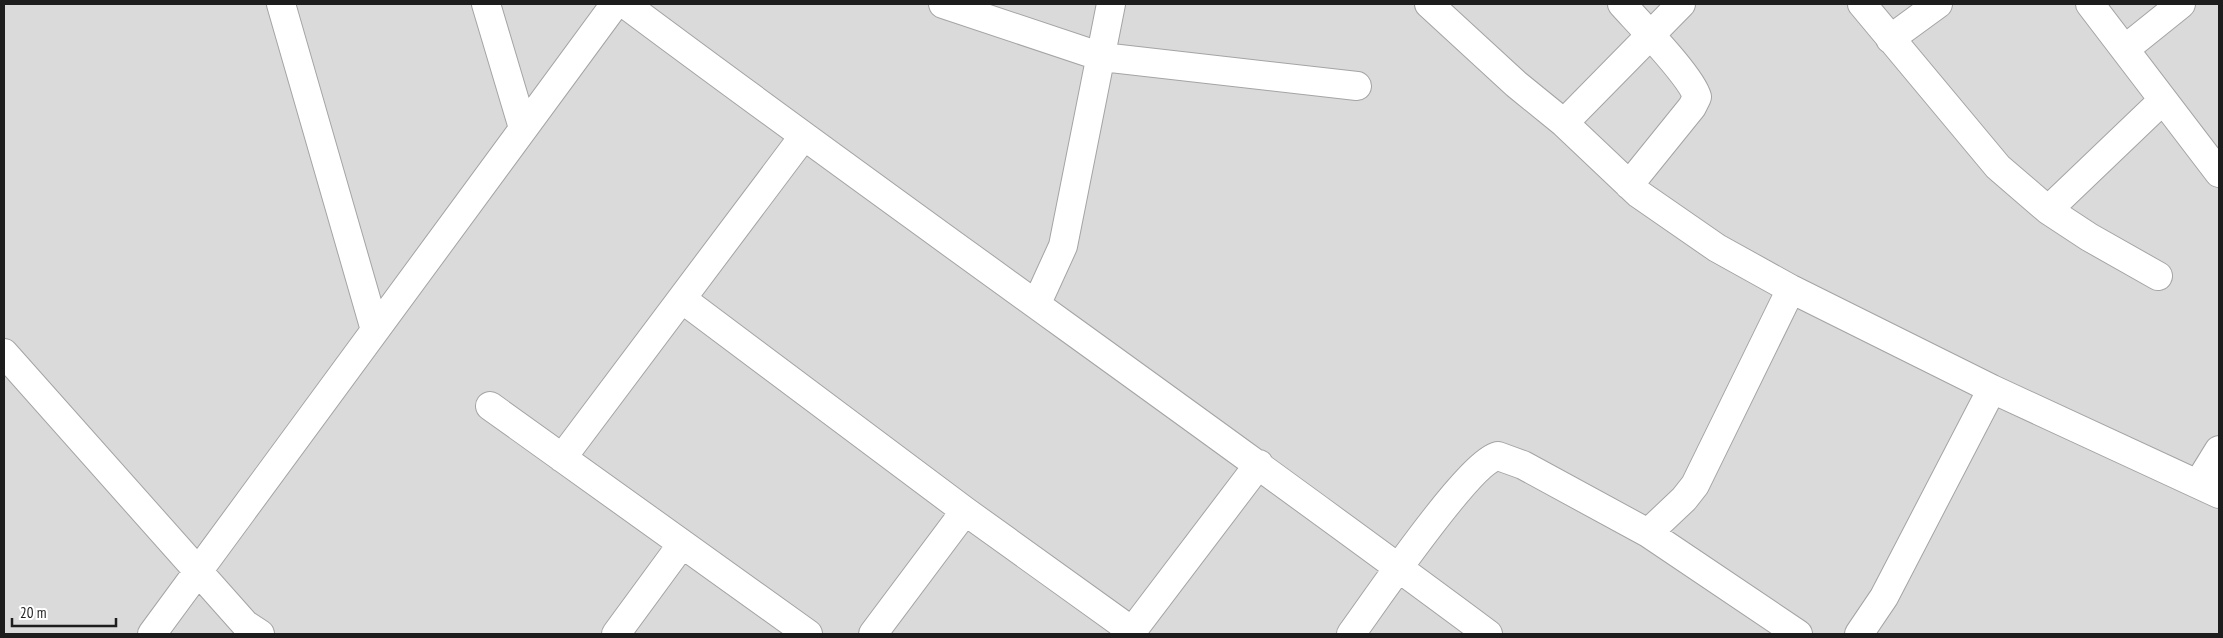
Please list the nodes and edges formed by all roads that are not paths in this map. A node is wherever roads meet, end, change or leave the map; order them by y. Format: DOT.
graph roads {
  1 [pos="281,4"];
  2 [pos="486,4"];
  3 [pos="615,4"];
  4 [pos="624,4"];
  5 [pos="943,4"];
  6 [pos="1111,4"];
  7 [pos="1429,4"];
  8 [pos="1622,4"];
  9 [pos="1681,4"];
  10 [pos="1862,4"];
  11 [pos="1938,4"];
  12 [pos="2090,4"];
  13 [pos="2181,4"];
  14 [pos="1650,34"];
  15 [pos="1890,39"];
  16 [pos="2125,50"];
  17 [pos="1102,57"];
  18 [pos="1357,86"];
  19 [pos="2164,100"];
  20 [pos="1564,123"];
  21 [pos="523,128"];
  22 [pos="803,136"];
  23 [pos="2219,173"];
  24 [pos="1629,185"];
  25 [pos="2048,210"];
  26 [pos="2158,276"];
  27 [pos="1791,289"];
  28 [pos="682,299"];
  29 [pos="1037,304"];
  30 [pos="376,330"];
  31 [pos="4,353"];
  32 [pos="1992,389"];
  33 [pos="490,406"];
  34 [pos="2219,450"];
  35 [pos="562,458"];
  36 [pos="1259,464"];
  37 [pos="2209,489"];
  38 [pos="965,511"];
  39 [pos="1648,533"];
  40 [pos="682,544"];
  41 [pos="1399,568"];
  42 [pos="198,571"];
  43 [pos="1871,630"];
  44 [pos="1131,633"];
  45 [pos="152,634"];
  46 [pos="260,634"];
  47 [pos="616,634"];
  48 [pos="808,634"];
  49 [pos="873,634"];
  50 [pos="1351,634"];
  51 [pos="1488,634"];
  52 [pos="1798,634"];
  1 -- 30 [label="street"];
  2 -- 21 [label="street"];
  3 -- 21 [label="street"];
  4 -- 22 [label="street"];
  5 -- 17 [label="street"];
  6 -- 17 [label="street"];
  7 -- 20 [label="street"];
  8 -- 14 [label="street"];
  9 -- 14 [label="street"];
  10 -- 15 [label="street"];
  11 -- 15 [label="street"];
  12 -- 16 [label="street"];
  13 -- 16 [label="street"];
  14 -- 20 [label="street"];
  14 -- 24 [label="street"];
  15 -- 25 [label="street"];
  16 -- 19 [label="street"];
  17 -- 18 [label="street"];
  17 -- 29 [label="street"];
  19 -- 23 [label="street"];
  19 -- 25 [label="street"];
  20 -- 24 [label="street"];
  21 -- 30 [label="street"];
  22 -- 28 [label="street"];
  22 -- 29 [label="street"];
  24 -- 27 [label="street"];
  25 -- 26 [label="street"];
  27 -- 32 [label="street"];
  27 -- 39 [label="street"];
  28 -- 35 [label="street"];
  28 -- 38 [label="street"];
  29 -- 36 [label="street"];
  30 -- 42 [label="street"];
  31 -- 42 [label="street"];
  32 -- 37 [label="street"];
  32 -- 43 [label="street"];
  33 -- 35 [label="street"];
  34 -- 37 [label="street"];
  35 -- 40 [label="street"];
  36 -- 41 [label="street"];
  36 -- 44 [label="street"];
  38 -- 44 [label="street"];
  38 -- 49 [label="street"];
  39 -- 41 [label="street"];
  39 -- 52 [label="street"];
  40 -- 47 [label="street"];
  40 -- 48 [label="street"];
  41 -- 50 [label="street"];
  41 -- 51 [label="street"];
  42 -- 45 [label="street"];
  42 -- 46 [label="street"];
}
